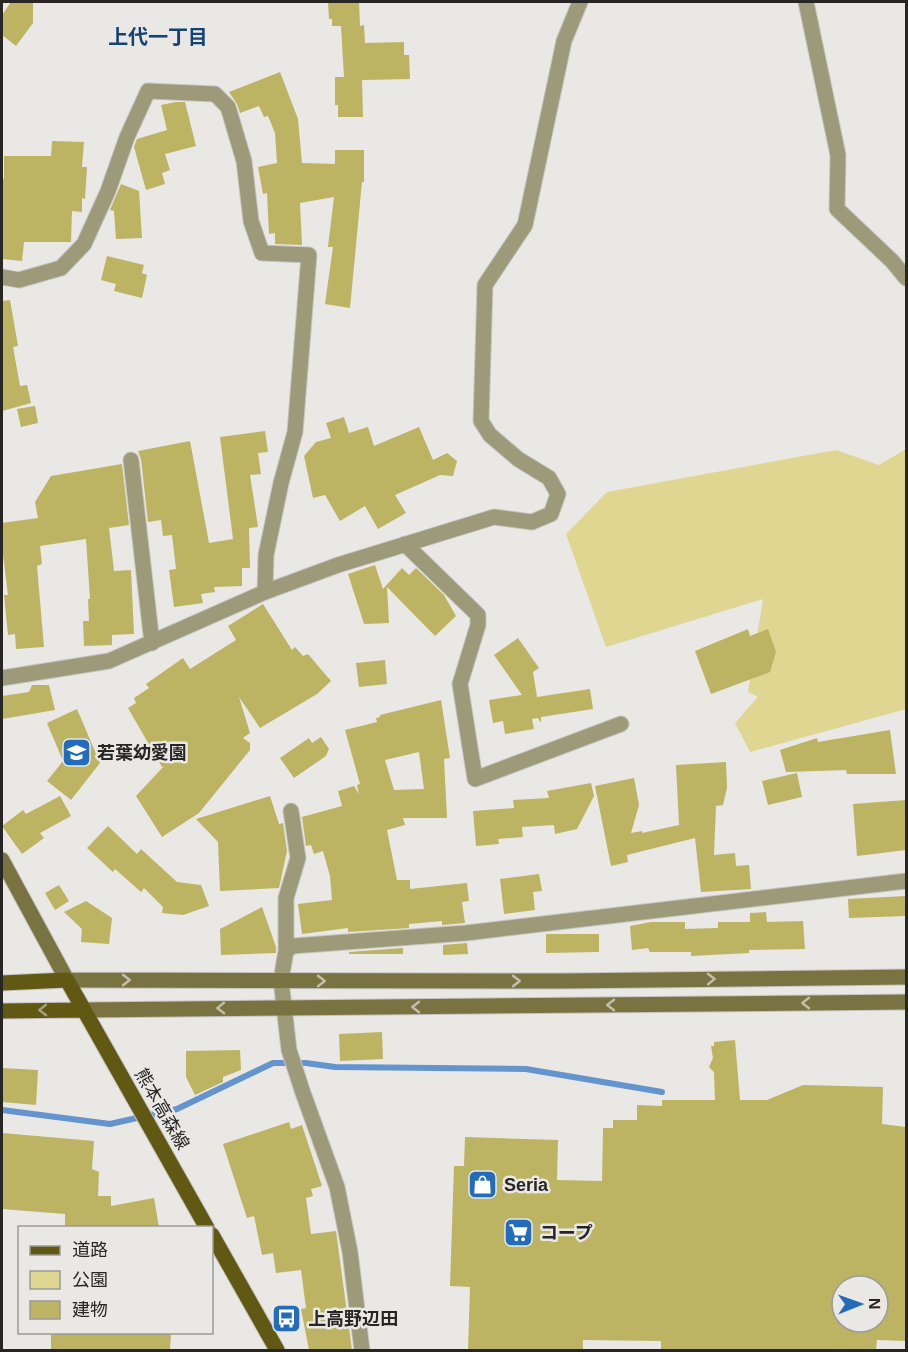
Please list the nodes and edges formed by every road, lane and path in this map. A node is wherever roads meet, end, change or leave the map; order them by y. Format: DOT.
graph roads {
  1 [pos="580,2"];
  2 [pos="806,2"];
  3 [pos="2,277"];
  4 [pos="906,278"];
  5 [pos="131,460"];
  6 [pos="405,544"];
  7 [pos="265,592"];
  8 [pos="152,643"];
  9 [pos="2,678"];
  10 [pos="621,724"];
  11 [pos="291,812"];
  12 [pos="2,860"];
  13 [pos="906,881"];
  14 [pos="286,951"];
  15 [pos="906,977"];
  16 [pos="828,978"];
  17 [pos="67,980"];
  18 [pos="281,981"];
  19 [pos="2,983"];
  20 [pos="906,1002"];
  21 [pos="829,1003"];
  22 [pos="284,1008"];
  23 [pos="84,1010"];
  24 [pos="2,1011"];
  25 [pos="206,1226"];
  26 [pos="213,1237"];
  27 [pos="277,1350"];
  28 [pos="362,1350"];
  1 -- 6 [label="street"];
  2 -- 4 [label="street"];
  3 -- 7 [label="street"];
  5 -- 8 [label="street"];
  6 -- 7 [label="street"];
  6 -- 10 [label="street"];
  7 -- 8 [label="street"];
  8 -- 9 [label="street"];
  11 -- 14 [label="street"];
  12 -- 17 [label="street"];
  13 -- 14 [label="street"];
  14 -- 18 [label="street"];
  15 -- 16 [label="street"];
  18 -- 16 [label="street, one-way"];
  16 -- 21 [label="street"];
  17 -- 18 [label="street, one-way"];
  17 -- 19 [label="main road"];
  17 -- 23 [label="main road, 熊本高森線"];
  18 -- 22 [label="street"];
  20 -- 21 [label="street"];
  21 -- 22 [label="street, one-way"];
  22 -- 23 [label="street, one-way"];
  22 -- 28 [label="street"];
  23 -- 24 [label="main road, one-way"];
  23 -- 25 [label="main road, 熊本高森線"];
  26 -- 27 [label="main road"];
}
